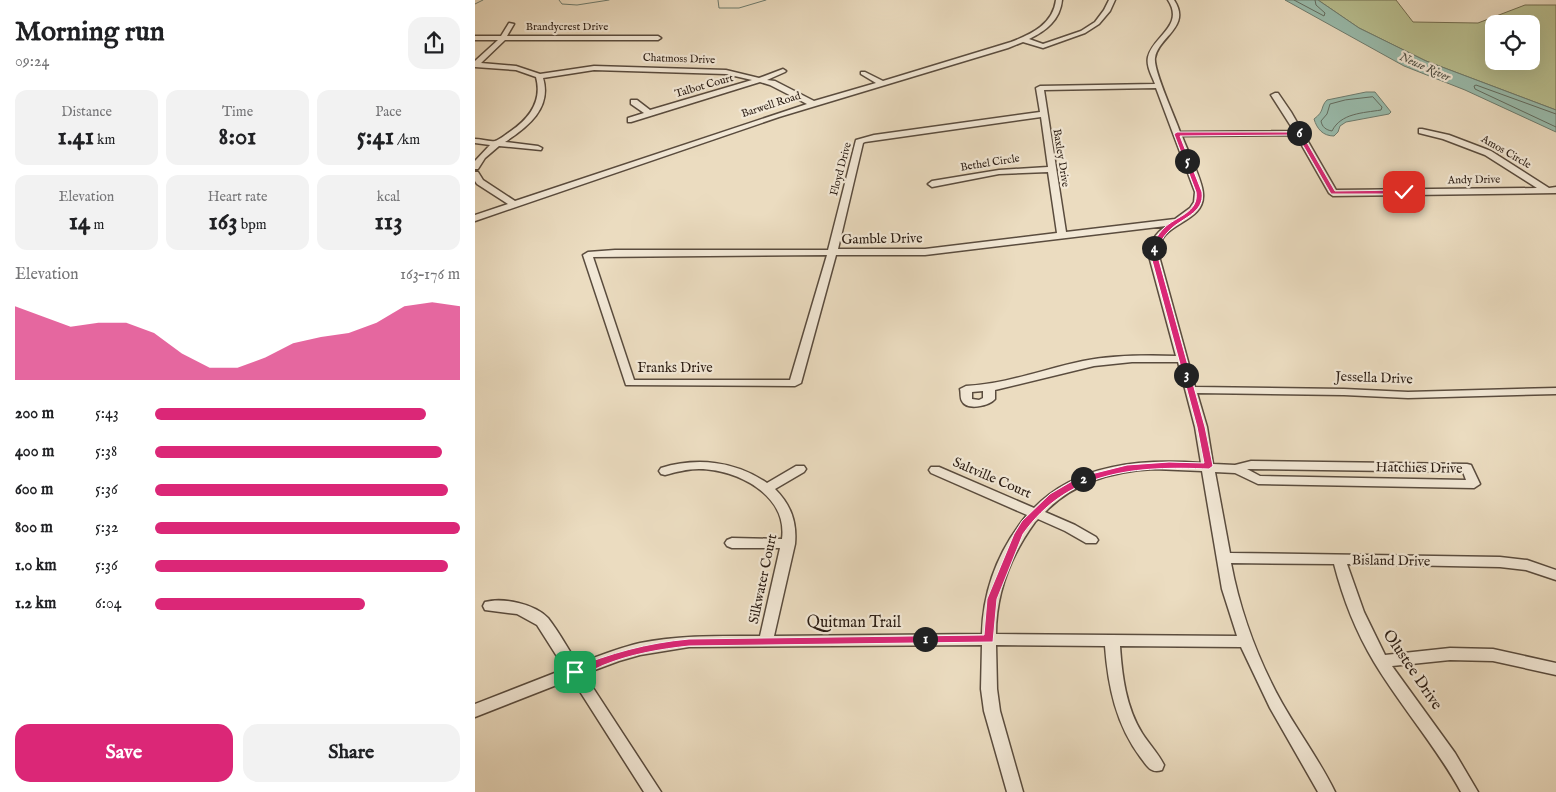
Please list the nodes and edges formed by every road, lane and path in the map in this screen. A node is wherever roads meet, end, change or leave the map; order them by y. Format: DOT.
graph roads {
  1 [pos="1059,0"];
  2 [pos="1112,0"];
  3 [pos="1171,0"];
  4 [pos="511,24"];
  5 [pos="579,30"];
  6 [pos="573,37"];
  7 [pos="475,38"];
  8 [pos="502,38"];
  9 [pos="659,38"];
  10 [pos="1024,40"];
  11 [pos="475,65"];
  12 [pos="783,71"];
  13 [pos="863,73"];
  14 [pos="539,76"];
  15 [pos="760,79"];
  16 [pos="883,84"];
  17 [pos="1158,86"];
  18 [pos="1275,95"];
  19 [pos="634,102"];
  20 [pos="813,104"];
  21 [pos="649,113"];
  22 [pos="1043,114"];
  23 [pos="631,120"];
  24 [pos="1421,131"];
  25 [pos="1299,133"];
  26 [pos="1177,134"];
  27 [pos="475,141"];
  28 [pos="498,144"];
  29 [pos="538,148"];
  30 [pos="475,167"];
  31 [pos="1051,168"];
  32 [pos="475,174"];
  33 [pos="932,184"];
  34 [pos="1552,190"];
  35 [pos="515,205"];
  36 [pos="475,218"];
  37 [pos="1175,222"];
  38 [pos="1063,234"];
  39 [pos="832,254"];
  40 [pos="588,255"];
  41 [pos="1182,359"];
  42 [pos="795,382"];
  43 [pos="966,389"];
  44 [pos="1191,390"];
  45 [pos="1556,391"];
  46 [pos="1209,466"];
  47 [pos="800,469"];
  48 [pos="1237,469"];
  49 [pos="935,470"];
  50 [pos="665,471"];
  51 [pos="768,488"];
  52 [pos="1035,513"];
  53 [pos="1091,540"];
  54 [pos="732,543"];
  55 [pos="788,544"];
  56 [pos="1224,558"];
  57 [pos="1339,560"];
  58 [pos="1556,575"];
  59 [pos="490,606"];
  60 [pos="989,639"];
  61 [pos="1112,640"];
  62 [pos="766,641"];
  63 [pos="1246,642"];
  64 [pos="1381,661"];
  65 [pos="1556,669"];
  66 [pos="575,672"];
  67 [pos="475,711"];
  68 [pos="1156,765"];
  69 [pos="653,792"];
  70 [pos="1015,792"];
  71 [pos="1327,792"];
  72 [pos="1470,792"];
  1 -- 10 [label="street, Barwell Road"];
  2 -- 10 [label="street"];
  3 -- 17 [label="street"];
  4 -- 8 [label="street"];
  5 -- 6 [label="street"];
  6 -- 8 [label="street, Brandycrest Drive"];
  6 -- 9 [label="street, Brandycrest Drive"];
  7 -- 8 [label="street, Brandycrest Drive"];
  8 -- 11 [label="street"];
  10 -- 16 [label="street, Barwell Road"];
  11 -- 14 [label="street"];
  12 -- 15 [label="street, Talbot Court"];
  13 -- 16 [label="street"];
  14 -- 15 [label="street, Chatmoss Drive"];
  14 -- 28 [label="street"];
  15 -- 20 [label="street, Chatmoss Drive"];
  15 -- 21 [label="street, Talbot Court"];
  16 -- 20 [label="street, Barwell Road"];
  17 -- 22 [label="street, Baxley Drive"];
  17 -- 26 [label="street"];
  18 -- 25 [label="street"];
  19 -- 21 [label="street"];
  20 -- 35 [label="street, Barwell Road"];
  21 -- 23 [label="street, Talbot Court"];
  22 -- 31 [label="street, Baxley Drive"];
  22 -- 39 [label="street, Floyd Drive"];
  24 -- 34 [label="street, Amos Circle"];
  25 -- 26 [label="street"];
  25 -- 34 [label="street, Andy Drive"];
  26 -- 37 [label="street"];
  27 -- 28 [label="street"];
  28 -- 29 [label="street"];
  28 -- 30 [label="street"];
  31 -- 33 [label="street, Bethel Circle"];
  31 -- 38 [label="street, Baxley Drive"];
  32 -- 35 [label="street"];
  35 -- 36 [label="street, Barwell Road"];
  37 -- 38 [label="street, Gamble Drive"];
  37 -- 41 [label="street"];
  38 -- 39 [label="street, Gamble Drive"];
  39 -- 40 [label="street, Gamble Drive"];
  39 -- 42 [label="street, Floyd Drive"];
  40 -- 42 [label="street, Franks Drive"];
  41 -- 43 [label="street"];
  41 -- 44 [label="street"];
  44 -- 45 [label="street, Jessella Drive"];
  44 -- 46 [label="street"];
  46 -- 48 [label="street, Hatchies Drive"];
  46 -- 52 [label="street, Hatchies Drive"];
  46 -- 56 [label="street"];
  47 -- 51 [label="street"];
  48 -- 48 [label="street, Hatchies Drive"];
  49 -- 52 [label="street, Saltville Court"];
  50 -- 51 [label="street, Silkwater Court"];
  51 -- 55 [label="street, Silkwater Court"];
  52 -- 53 [label="street, Saltville Court"];
  52 -- 60 [label="street, Hatchies Drive"];
  54 -- 55 [label="street"];
  55 -- 62 [label="street, Silkwater Court"];
  56 -- 57 [label="street, Bisland Drive"];
  56 -- 63 [label="street"];
  57 -- 58 [label="street, Bisland Drive"];
  57 -- 64 [label="street, Olustee Drive"];
  59 -- 66 [label="street"];
  60 -- 61 [label="street, Quitman Trail"];
  60 -- 62 [label="street, Quitman Trail"];
  60 -- 70 [label="street, Hatchies Drive"];
  61 -- 63 [label="street, Quitman Trail"];
  61 -- 68 [label="street"];
  62 -- 66 [label="street, Quitman Trail"];
  63 -- 71 [label="street"];
  64 -- 65 [label="street"];
  64 -- 72 [label="street, Olustee Drive"];
  66 -- 67 [label="street, Quitman Trail"];
  66 -- 69 [label="street"];
}
